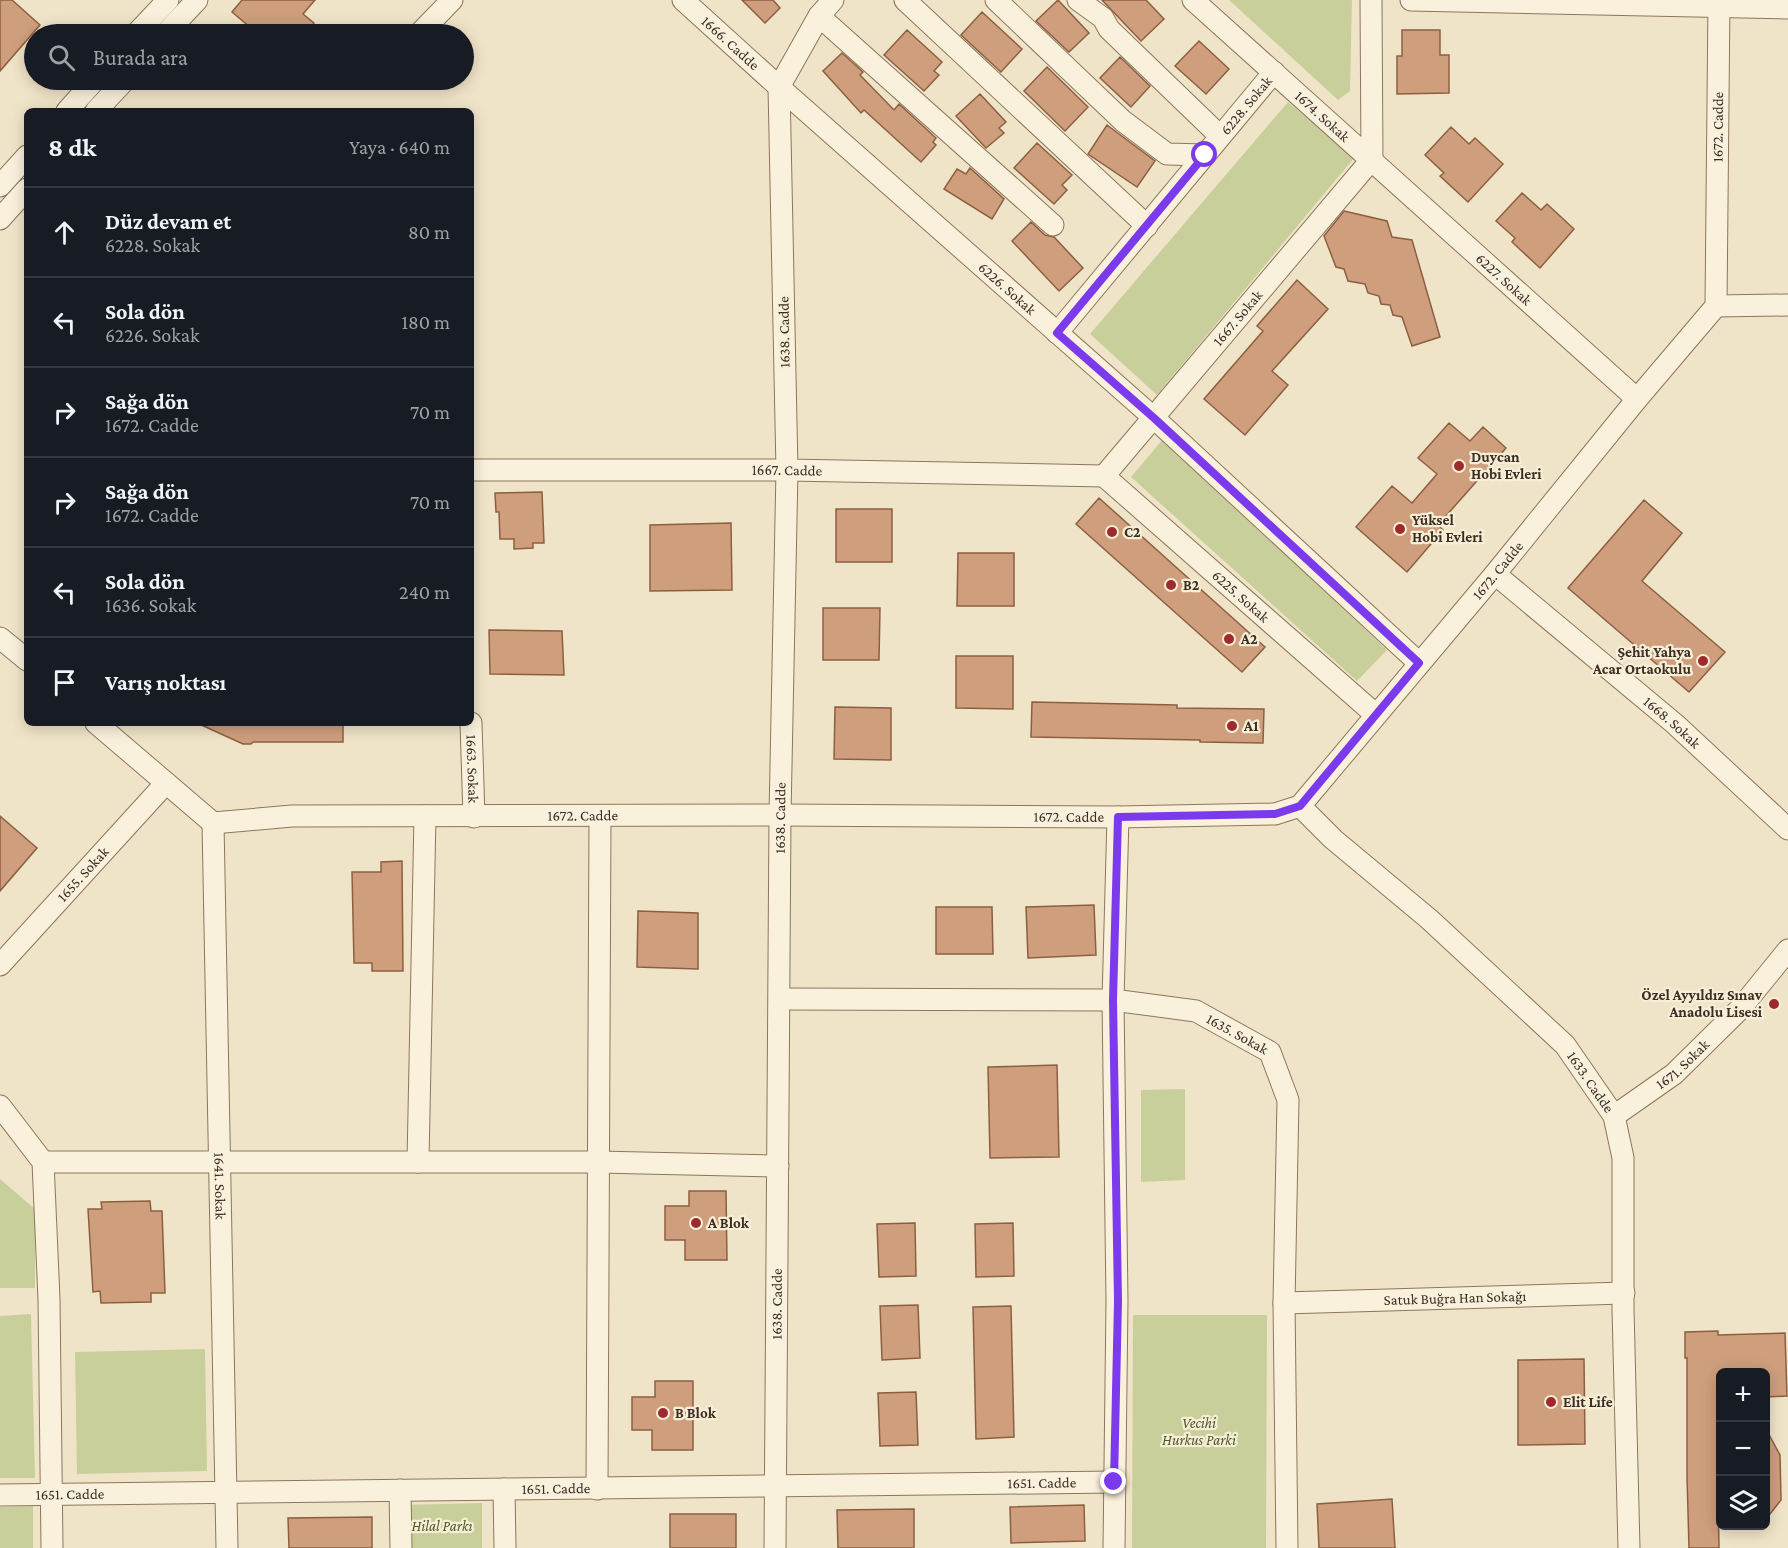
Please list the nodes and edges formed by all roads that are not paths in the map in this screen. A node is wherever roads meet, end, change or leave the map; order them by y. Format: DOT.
graph roads {
  1 [pos="168,0"];
  2 [pos="197,0"];
  3 [pos="452,0"];
  4 [pos="683,0"];
  5 [pos="905,0"];
  6 [pos="996,0"];
  7 [pos="1078,0"];
  8 [pos="1193,0"];
  9 [pos="1371,0"];
  10 [pos="1411,0"];
  11 [pos="1719,3"];
  12 [pos="826,5"];
  13 [pos="1788,8"];
  14 [pos="145,24"];
  15 [pos="174,24"];
  16 [pos="429,24"];
  17 [pos="1274,72"];
  18 [pos="779,87"];
  19 [pos="86,90"];
  20 [pos="116,90"];
  21 [pos="70,108"];
  22 [pos="99,108"];
  23 [pos="1220,136"];
  24 [pos="1205,155"];
  25 [pos="24,159"];
  26 [pos="1372,159"];
  27 [pos="0,186"];
  28 [pos="24,192"];
  29 [pos="0,219"];
  30 [pos="1053,225"];
  31 [pos="1147,226"];
  32 [pos="1788,305"];
  33 [pos="1716,306"];
  34 [pos="1057,333"];
  35 [pos="1637,399"];
  36 [pos="1154,418"];
  37 [pos="787,470"];
  38 [pos="474,471"];
  39 [pos="1104,476"];
  40 [pos="1495,574"];
  41 [pos="0,638"];
  42 [pos="24,658"];
  43 [pos="1419,663"];
  44 [pos="1376,715"];
  45 [pos="100,726"];
  46 [pos="471,726"];
  47 [pos="166,783"];
  48 [pos="1300,806"];
  49 [pos="780,815"];
  50 [pos="425,816"];
  51 [pos="600,816"];
  52 [pos="474,817"];
  53 [pos="1118,817"];
  54 [pos="213,823"];
  55 [pos="1788,830"];
  56 [pos="1788,950"];
  57 [pos="0,964"];
  58 [pos="780,999"];
  59 [pos="1113,1000"];
  60 [pos="0,1106"];
  61 [pos="1614,1116"];
  62 [pos="0,1131"];
  63 [pos="43,1162"];
  64 [pos="219,1162"];
  65 [pos="418,1162"];
  66 [pos="598,1162"];
  67 [pos="778,1166"];
  68 [pos="1624,1293"];
  69 [pos="1284,1303"];
  70 [pos="1114,1482"];
  71 [pos="776,1487"];
  72 [pos="504,1489"];
  73 [pos="597,1489"];
  74 [pos="400,1490"];
  75 [pos="227,1491"];
  76 [pos="51,1494"];
  77 [pos="0,1495"];
  78 [pos="52,1548"];
  79 [pos="228,1548"];
  80 [pos="401,1548"];
  81 [pos="505,1548"];
  82 [pos="775,1548"];
  83 [pos="1114,1548"];
  84 [pos="1287,1548"];
  85 [pos="1629,1548"];
  1 -- 14 [label="street"];
  2 -- 15 [label="street"];
  3 -- 16 [label="street"];
  4 -- 18 [label="street, 1666. Cadde"];
  5 -- 31 [label="street"];
  6 -- 24 [label="street"];
  7 -- 23 [label="street"];
  8 -- 17 [label="street, 1674. Sokak"];
  9 -- 26 [label="street"];
  10 -- 11 [label="street"];
  11 -- 13 [label="street"];
  11 -- 33 [label="street, 1672. Cadde"];
  12 -- 18 [label="street"];
  12 -- 30 [label="street"];
  17 -- 23 [label="street, 6228. Sokak"];
  17 -- 26 [label="street, 1674. Sokak"];
  18 -- 34 [label="street, 6226. Sokak"];
  18 -- 37 [label="street, 1638. Cadde"];
  19 -- 21 [label="street"];
  20 -- 22 [label="street"];
  23 -- 24 [label="street, 6228. Sokak"];
  24 -- 31 [label="street, 6228. Sokak"];
  25 -- 27 [label="street"];
  26 -- 35 [label="street, 6227. Sokak"];
  26 -- 36 [label="street, 1667. Sokak"];
  28 -- 29 [label="street"];
  31 -- 34 [label="street, 6228. Sokak"];
  32 -- 33 [label="street"];
  33 -- 35 [label="street, 1672. Cadde"];
  34 -- 36 [label="street, 6226. Sokak"];
  35 -- 40 [label="street, 1672. Cadde"];
  36 -- 39 [label="street, 1667. Sokak"];
  36 -- 43 [label="street, 6226. Sokak"];
  37 -- 38 [label="street, 1667. Cadde"];
  37 -- 39 [label="street, 1667. Cadde"];
  37 -- 49 [label="street, 1638. Cadde"];
  39 -- 44 [label="street, 6225. Sokak"];
  40 -- 43 [label="street, 1672. Cadde"];
  40 -- 55 [label="street, 1668. Sokak"];
  41 -- 42 [label="street"];
  43 -- 44 [label="street, 1672. Cadde"];
  44 -- 48 [label="street, 1672. Cadde"];
  45 -- 47 [label="street"];
  46 -- 52 [label="street, 1663. Sokak"];
  47 -- 54 [label="street"];
  47 -- 57 [label="street, 1655. Sokak"];
  48 -- 53 [label="street, 1672. Cadde"];
  48 -- 61 [label="street, 1633. Cadde"];
  49 -- 51 [label="street, 1672. Cadde"];
  49 -- 53 [label="street, 1672. Cadde"];
  49 -- 58 [label="street, 1638. Cadde"];
  50 -- 52 [label="street, 1672. Cadde"];
  50 -- 54 [label="street, 1672. Cadde"];
  50 -- 65 [label="street"];
  51 -- 52 [label="street, 1672. Cadde"];
  51 -- 66 [label="street"];
  53 -- 59 [label="street"];
  54 -- 64 [label="street, 1641. Sokak"];
  56 -- 61 [label="street, 1671. Sokak"];
  58 -- 59 [label="street, 1635. Sokak"];
  58 -- 67 [label="street, 1638. Cadde"];
  59 -- 69 [label="street, 1635. Sokak"];
  59 -- 70 [label="street"];
  60 -- 63 [label="street"];
  61 -- 68 [label="street, 1633. Cadde"];
  62 -- 63 [label="street"];
  63 -- 64 [label="street"];
  63 -- 76 [label="street"];
  64 -- 65 [label="street"];
  64 -- 75 [label="street, 1641. Sokak"];
  65 -- 66 [label="street"];
  66 -- 67 [label="street"];
  66 -- 73 [label="street"];
  67 -- 71 [label="street, 1638. Cadde"];
  68 -- 69 [label="street, Satuk Buğra Han Sokağı"];
  68 -- 85 [label="street, 1633. Cadde"];
  69 -- 84 [label="street, 1635. Sokak"];
  70 -- 71 [label="street, 1651. Cadde"];
  70 -- 83 [label="street"];
  71 -- 73 [label="street, 1651. Cadde"];
  71 -- 82 [label="street, 1638. Cadde"];
  72 -- 73 [label="street, 1651. Cadde"];
  72 -- 74 [label="street, 1651. Cadde"];
  72 -- 81 [label="street"];
  74 -- 75 [label="street, 1651. Cadde"];
  74 -- 80 [label="street"];
  75 -- 76 [label="street, 1651. Cadde"];
  75 -- 79 [label="street, 1641. Sokak"];
  76 -- 77 [label="street, 1651. Cadde"];
  76 -- 78 [label="street"];
}
